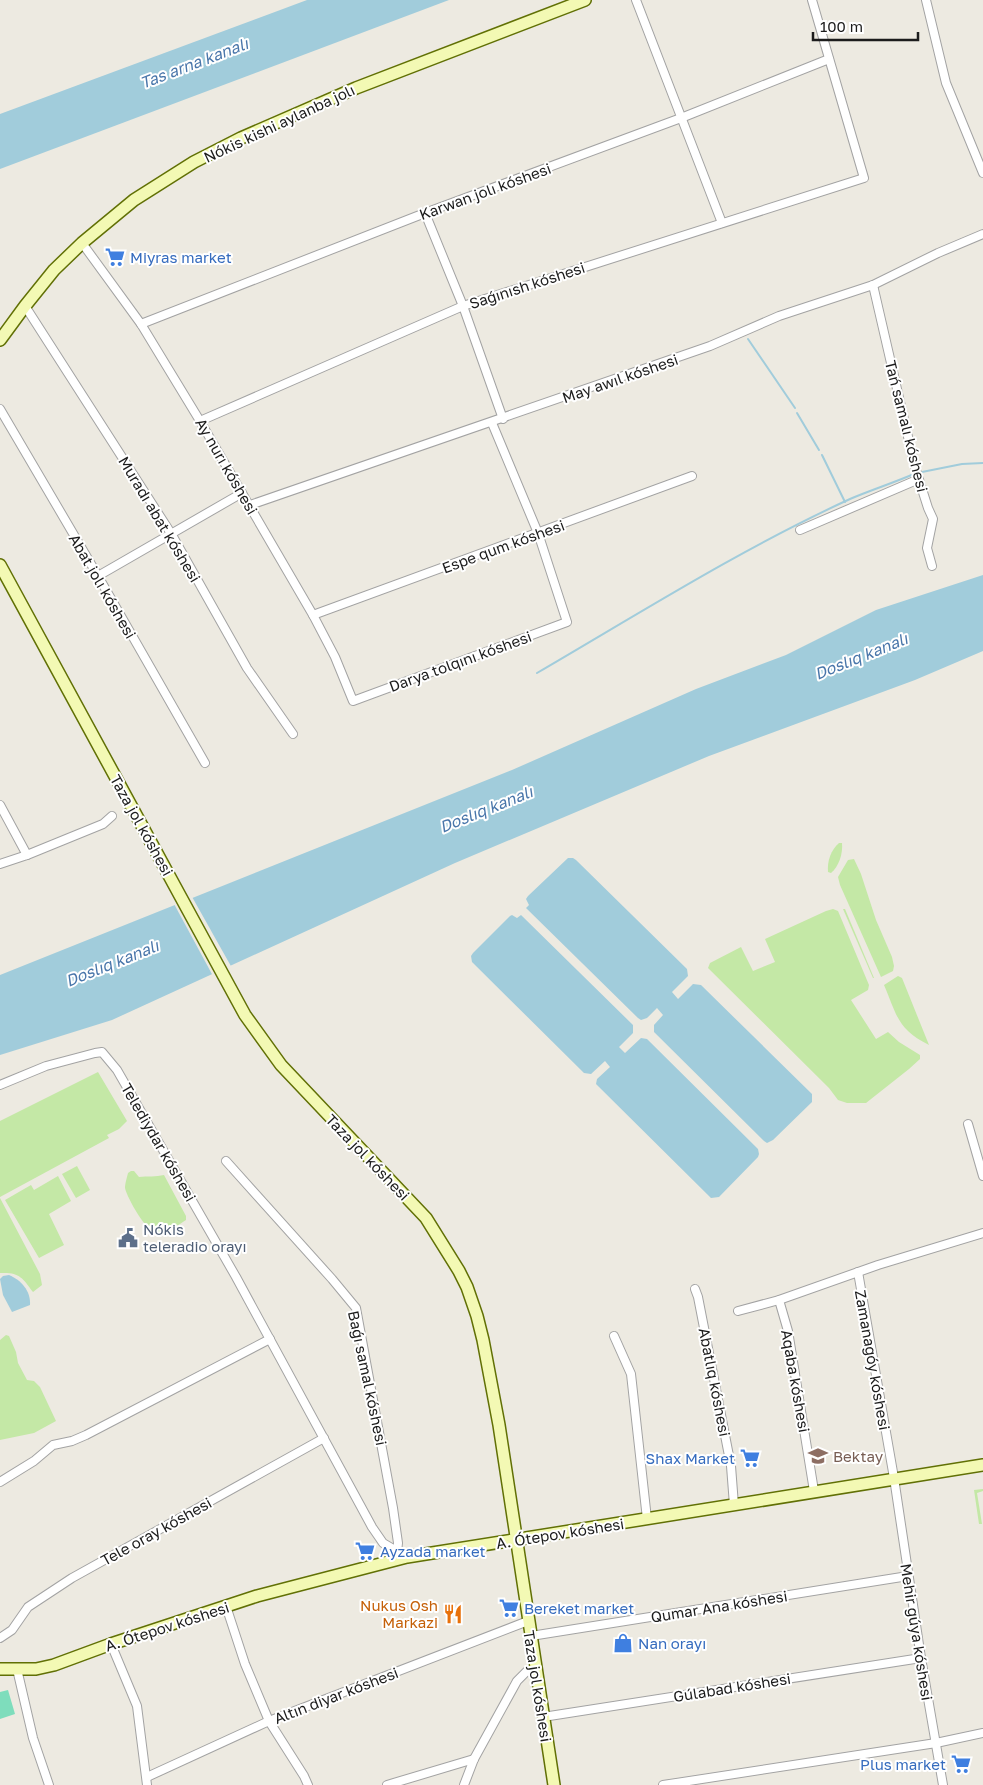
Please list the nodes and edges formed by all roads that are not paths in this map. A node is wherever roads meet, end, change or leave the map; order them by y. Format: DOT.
graph roads {
  1 [pos="585,0"];
  2 [pos="636,0"];
  3 [pos="812,0"];
  4 [pos="926,0"];
  5 [pos="829,59"];
  6 [pos="681,118"];
  7 [pos="983,173"];
  8 [pos="425,213"];
  9 [pos="722,223"];
  10 [pos="983,234"];
  11 [pos="82,243"];
  12 [pos="873,285"];
  13 [pos="25,306"];
  14 [pos="463,306"];
  15 [pos="141,324"];
  16 [pos="0,340"];
  17 [pos="0,409"];
  18 [pos="503,419"];
  19 [pos="200,421"];
  20 [pos="492,423"];
  21 [pos="692,476"];
  22 [pos="919,479"];
  23 [pos="242,493"];
  24 [pos="250,505"];
  25 [pos="800,530"];
  26 [pos="538,533"];
  27 [pos="172,534"];
  28 [pos="0,565"];
  29 [pos="932,566"];
  30 [pos="98,576"];
  31 [pos="313,615"];
  32 [pos="353,701"];
  33 [pos="293,734"];
  34 [pos="205,763"];
  35 [pos="0,805"];
  36 [pos="112,816"];
  37 [pos="27,855"];
  38 [pos="0,864"];
  39 [pos="0,1085"];
  40 [pos="968,1124"];
  41 [pos="226,1161"];
  42 [pos="983,1176"];
  43 [pos="983,1233"];
  44 [pos="858,1272"];
  45 [pos="695,1290"];
  46 [pos="779,1300"];
  47 [pos="738,1311"];
  48 [pos="614,1336"];
  49 [pos="270,1339"];
  50 [pos="324,1438"];
  51 [pos="983,1465"];
  52 [pos="894,1478"];
  53 [pos="0,1482"];
  54 [pos="814,1491"];
  55 [pos="734,1505"];
  56 [pos="647,1520"];
  57 [pos="516,1540"];
  58 [pos="402,1555"];
  59 [pos="908,1576"];
  60 [pos="226,1606"];
  61 [pos="528,1620"];
  62 [pos="531,1636"];
  63 [pos="0,1638"];
  64 [pos="111,1644"];
  65 [pos="921,1658"];
  66 [pos="0,1669"];
  67 [pos="17,1669"];
  68 [pos="536,1669"];
  69 [pos="543,1717"];
  70 [pos="269,1721"];
  71 [pos="983,1733"];
  72 [pos="936,1743"];
  73 [pos="474,1759"];
  74 [pos="147,1781"];
  75 [pos="49,1785"];
  76 [pos="308,1785"];
  77 [pos="387,1785"];
  78 [pos="464,1785"];
  79 [pos="554,1785"];
  80 [pos="663,1785"];
  81 [pos="943,1785"];
  1 -- 11 [label="main road, Nókis kishi aylanba jolı"];
  2 -- 6 [label="street"];
  3 -- 5 [label="street"];
  4 -- 7 [label="street"];
  5 -- 6 [label="street, Karwan jolı kóshesi"];
  5 -- 9 [label="street, Saǵınısh kóshesi"];
  6 -- 8 [label="street, Karwan jolı kóshesi"];
  6 -- 9 [label="street"];
  8 -- 14 [label="street"];
  8 -- 15 [label="street, Karwan jolı kóshesi"];
  9 -- 14 [label="street, Saǵınısh kóshesi"];
  10 -- 12 [label="street, May awıl kóshesi"];
  11 -- 13 [label="main road, Nókis kishi aylanba jolı"];
  11 -- 15 [label="street, Ay nurı kóshesi"];
  12 -- 18 [label="street, May awıl kóshesi"];
  12 -- 22 [label="street, Tań samalı kóshesi"];
  13 -- 16 [label="main road, Nókis kishi aylanba jolı"];
  13 -- 27 [label="street, Muradı abat kóshesi"];
  14 -- 18 [label="street"];
  14 -- 19 [label="street, Saǵınısh kóshesi"];
  15 -- 19 [label="street, Ay nurı kóshesi"];
  17 -- 30 [label="street, Abat jolı kóshesi"];
  18 -- 20 [label="street, May awıl kóshesi"];
  19 -- 23 [label="street, Ay nurı kóshesi"];
  20 -- 24 [label="street, May awıl kóshesi"];
  20 -- 26 [label="street"];
  21 -- 26 [label="street, Espe qum kóshesi"];
  22 -- 25 [label="street"];
  22 -- 29 [label="street, Tań samalı kóshesi"];
  23 -- 24 [label="street, Ay nurı kóshesi"];
  23 -- 27 [label="street"];
  24 -- 31 [label="street, Ay nurı kóshesi"];
  26 -- 31 [label="street, Espe qum kóshesi"];
  26 -- 32 [label="street, Darya tolqını kóshesi"];
  27 -- 30 [label="street"];
  27 -- 33 [label="street, Muradı abat kóshesi"];
  28 -- 57 [label="main road, Taza jol kóshesi"];
  30 -- 34 [label="street, Abat jolı kóshesi"];
  31 -- 32 [label="street, Ay nurı kóshesi"];
  35 -- 37 [label="street"];
  36 -- 37 [label="street"];
  37 -- 38 [label="street"];
  39 -- 49 [label="street, Telediydar kóshesi"];
  40 -- 42 [label="street"];
  41 -- 58 [label="street, Baǵı samal kóshesi"];
  43 -- 44 [label="street, Zamanagóy kóshesi"];
  44 -- 46 [label="street, Zamanagóy kóshesi"];
  44 -- 52 [label="street, Zamanagóy kóshesi"];
  45 -- 55 [label="street, Abatlıq kóshesi"];
  46 -- 47 [label="street, Zamanagóy kóshesi"];
  46 -- 54 [label="street, Aqaba kóshesi"];
  48 -- 56 [label="street"];
  49 -- 50 [label="street, Telediydar kóshesi"];
  49 -- 53 [label="street"];
  50 -- 58 [label="street, Telediydar kóshesi"];
  50 -- 63 [label="street, Tele oray kóshesi"];
  51 -- 52 [label="main road, A. Ótepov kóshesi"];
  52 -- 54 [label="main road, A. Ótepov kóshesi"];
  52 -- 59 [label="street, Mehir gúyа kóshesi"];
  54 -- 55 [label="main road, A. Ótepov kóshesi"];
  55 -- 56 [label="main road, A. Ótepov kóshesi"];
  56 -- 57 [label="main road, A. Ótepov kóshesi"];
  57 -- 58 [label="main road, A. Ótepov kóshesi"];
  57 -- 61 [label="main road, Taza jol kóshesi"];
  58 -- 60 [label="main road, A. Ótepov kóshesi"];
  59 -- 62 [label="street, Qumar Ana kóshesi"];
  59 -- 65 [label="street, Mehir gúyа kóshesi"];
  60 -- 64 [label="main road, A. Ótepov kóshesi"];
  60 -- 70 [label="street"];
  61 -- 62 [label="main road, Taza jol kóshesi"];
  61 -- 70 [label="street, Altın diyar kóshesi"];
  62 -- 68 [label="main road, Taza jol kóshesi"];
  64 -- 67 [label="main road, A. Ótepov kóshesi"];
  64 -- 74 [label="street"];
  65 -- 69 [label="street, Gúlabad kóshesi"];
  65 -- 72 [label="street, Mehir gúyа kóshesi"];
  66 -- 67 [label="main road, A. Ótepov kóshesi"];
  67 -- 75 [label="street"];
  68 -- 69 [label="main road, Taza jol kóshesi"];
  68 -- 73 [label="street"];
  69 -- 79 [label="main road, Taza jol kóshesi"];
  70 -- 74 [label="street, Altın diyar kóshesi"];
  70 -- 76 [label="street"];
  71 -- 72 [label="street"];
  72 -- 80 [label="street"];
  72 -- 81 [label="street, Mehir gúyа kóshesi"];
  73 -- 77 [label="street"];
  73 -- 78 [label="street"];
}
